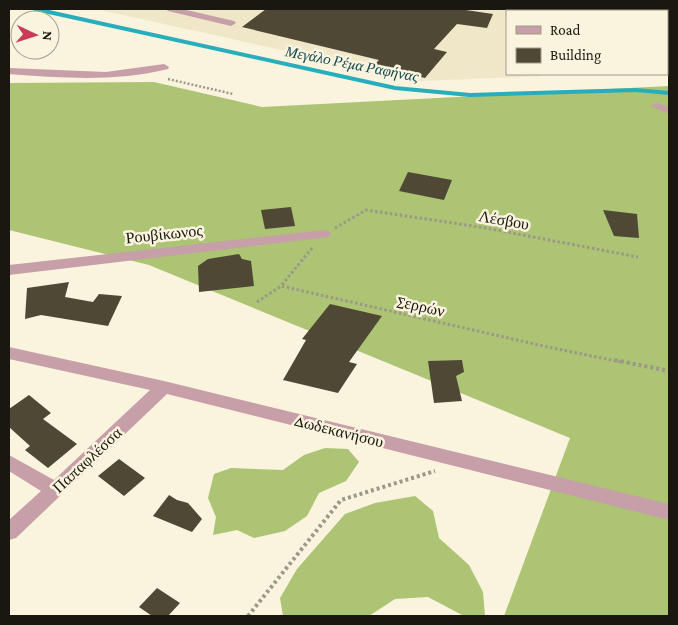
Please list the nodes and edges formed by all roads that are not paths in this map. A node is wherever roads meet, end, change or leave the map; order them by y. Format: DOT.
graph roads {
  1 [pos="172,9"];
  2 [pos="231,23"];
  3 [pos="164,66"];
  4 [pos="9,72"];
  5 [pos="657,106"];
  6 [pos="669,111"];
  7 [pos="324,234"];
  8 [pos="9,270"];
  9 [pos="9,353"];
  10 [pos="164,387"];
  11 [pos="9,462"];
  12 [pos="54,490"];
  13 [pos="669,512"];
  14 [pos="9,532"];
  1 -- 2 [label="street"];
  3 -- 4 [label="street"];
  5 -- 6 [label="street"];
  7 -- 8 [label="street, Ρουβίκωνος"];
  9 -- 10 [label="street, Δωδεκανήσου"];
  10 -- 12 [label="street, Παπαφλέσσα"];
  10 -- 13 [label="street, Δωδεκανήσου"];
  11 -- 12 [label="street"];
  12 -- 14 [label="street, Παπαφλέσσα"];
}
